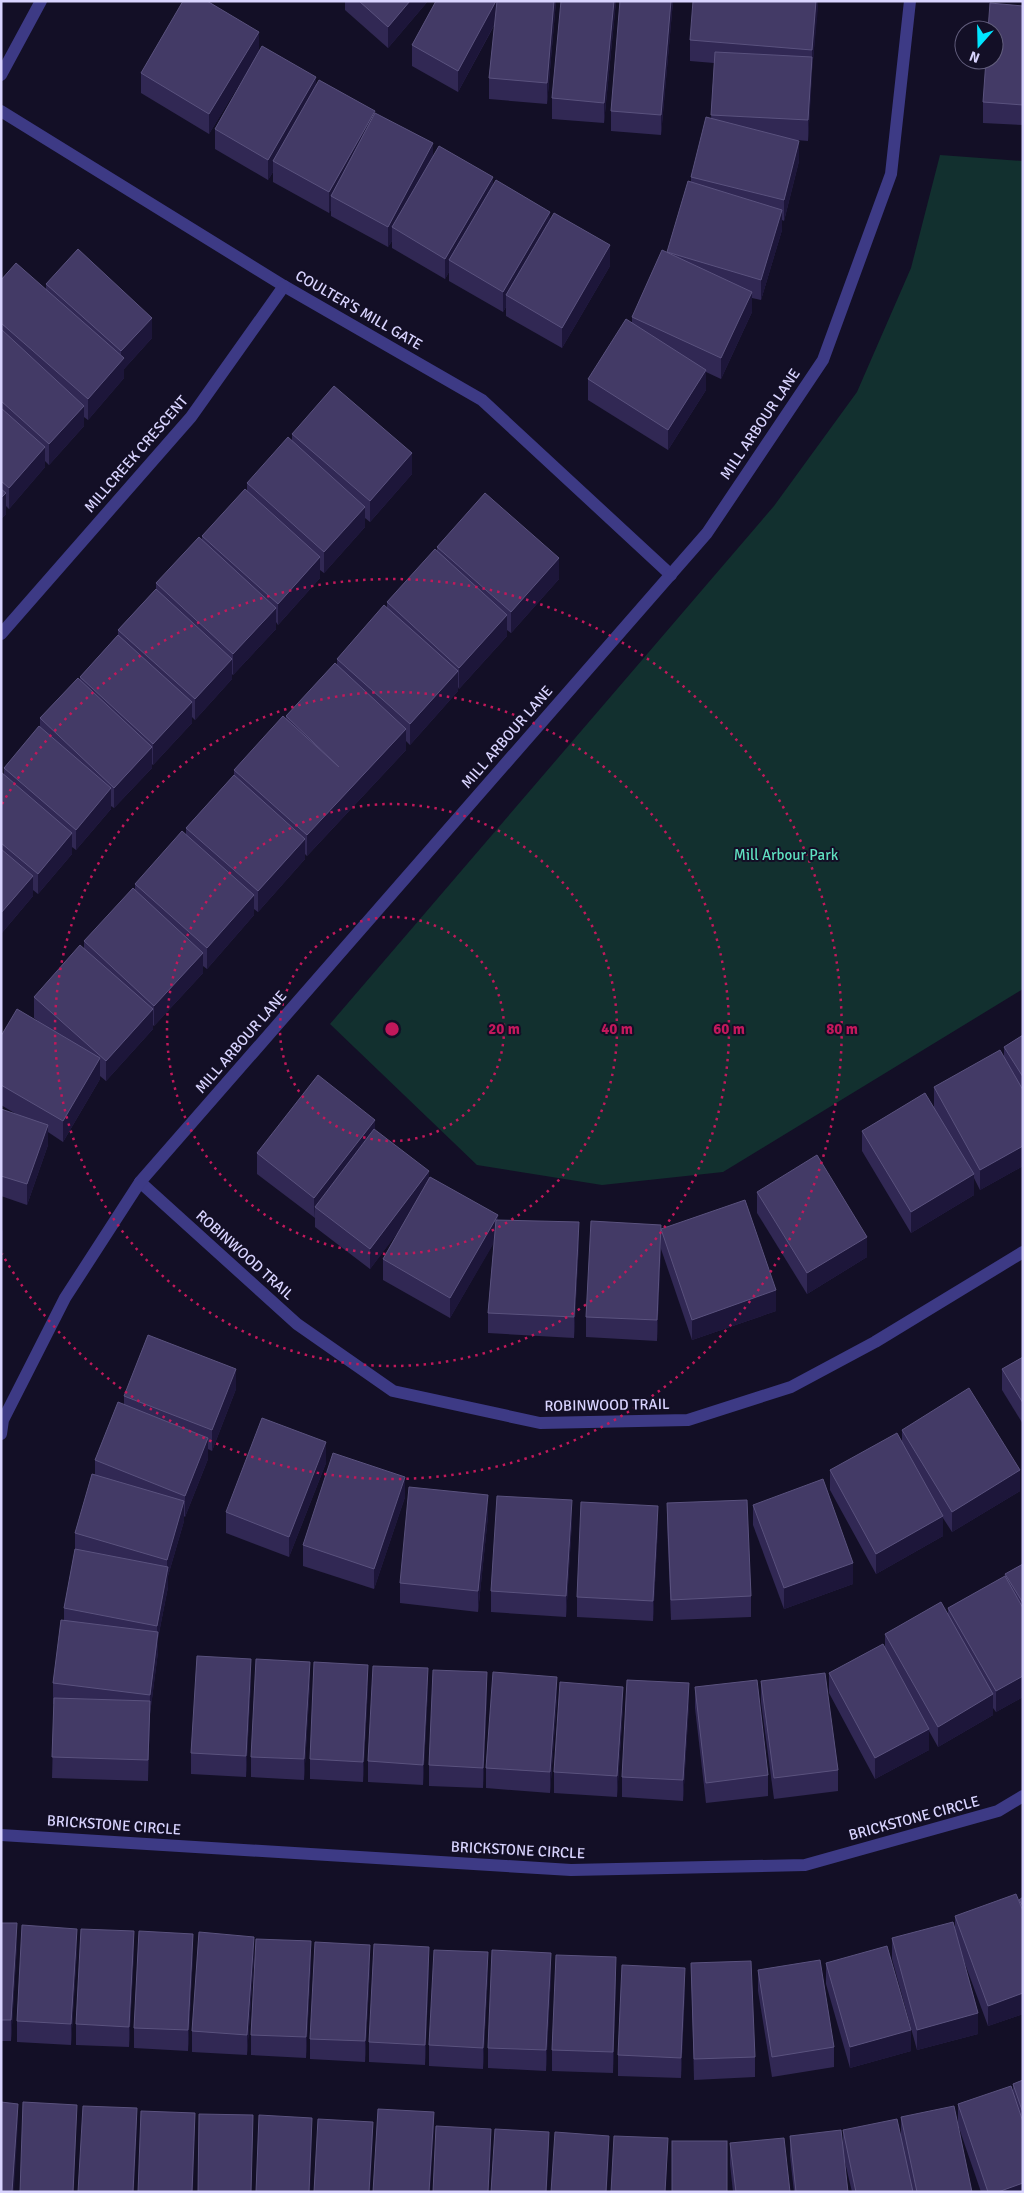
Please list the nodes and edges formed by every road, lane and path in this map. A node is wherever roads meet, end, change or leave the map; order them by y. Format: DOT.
graph roads {
  1 [pos="41,1"];
  2 [pos="910,1"];
  3 [pos="1,75"];
  4 [pos="1,111"];
  5 [pos="284,286"];
  6 [pos="671,575"];
  7 [pos="1,634"];
  8 [pos="140,1182"];
  9 [pos="1023,1252"];
  10 [pos="2,1420"];
  11 [pos="1,1434"];
  12 [pos="1023,1796"];
  13 [pos="1,1835"];
  1 -- 3 [label="street"];
  2 -- 6 [label="street, MILL ARBOUR LANE"];
  4 -- 5 [label="street, COULTER'S MILL GATE"];
  5 -- 6 [label="street, COULTER'S MILL GATE"];
  5 -- 7 [label="street, MILLCREEK CRESCENT"];
  6 -- 8 [label="street, MILL ARBOUR LANE"];
  8 -- 9 [label="street, ROBINWOOD TRAIL"];
  8 -- 10 [label="street, MILL ARBOUR LANE"];
  10 -- 11 [label="street, MILL ARBOUR LANE"];
  12 -- 13 [label="street, BRICKSTONE CIRCLE"];
}
